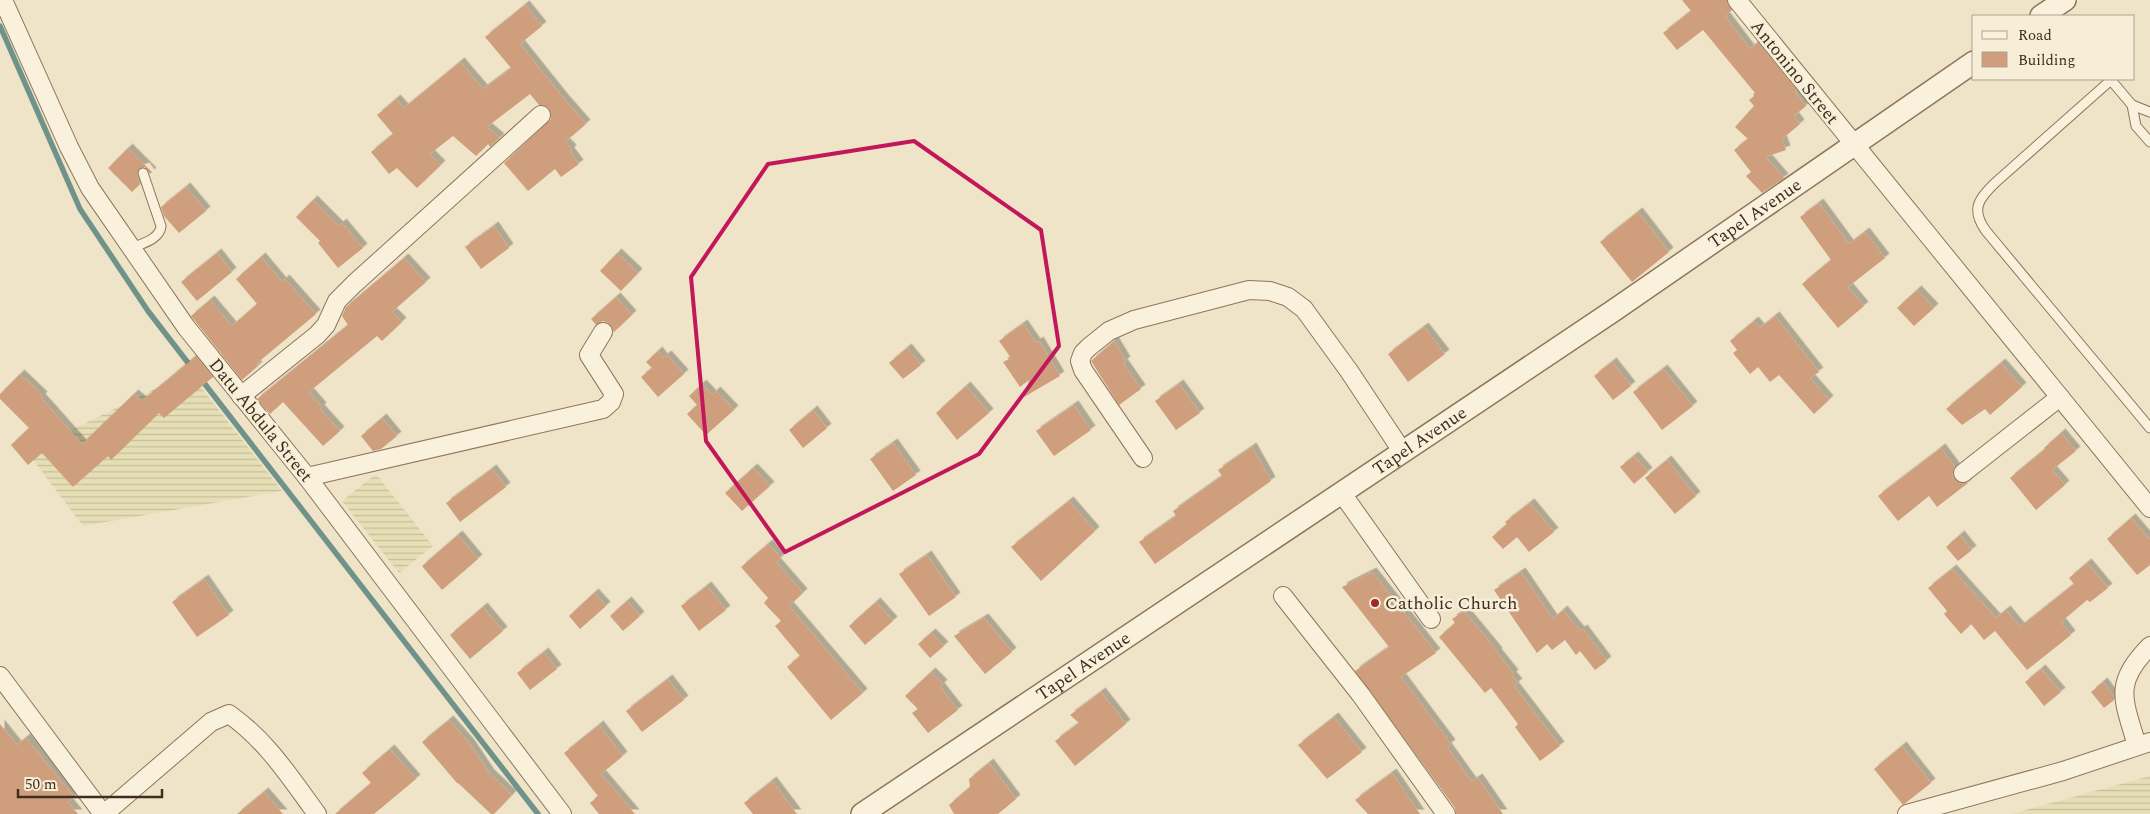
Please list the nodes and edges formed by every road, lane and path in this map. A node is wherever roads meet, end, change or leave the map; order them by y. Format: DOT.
graph roads {
  1 [pos="3,0"];
  2 [pos="1737,0"];
  3 [pos="1972,63"];
  4 [pos="2109,80"];
  5 [pos="2111,80"];
  6 [pos="2132,105"];
  7 [pos="2150,112"];
  8 [pos="542,115"];
  9 [pos="2150,142"];
  10 [pos="1853,144"];
  11 [pos="143,173"];
  12 [pos="132,248"];
  13 [pos="603,332"];
  14 [pos="241,396"];
  15 [pos="2060,397"];
  16 [pos="2150,428"];
  17 [pos="1402,451"];
  18 [pos="1143,458"];
  19 [pos="1963,473"];
  20 [pos="306,477"];
  21 [pos="1341,492"];
  22 [pos="2150,508"];
  23 [pos="1283,596"];
  24 [pos="1431,619"];
  25 [pos="2150,646"];
  26 [pos="0,676"];
  27 [pos="2144,744"];
  28 [pos="104,814"];
  29 [pos="317,814"];
  30 [pos="562,814"];
  31 [pos="862,814"];
  32 [pos="1446,814"];
  33 [pos="1907,814"];
  1 -- 12 [label="street, Datu Abdula Street"];
  2 -- 10 [label="street, Antonino Street"];
  3 -- 10 [label="street, Tapel Avenue"];
  4 -- 16 [label="lane"];
  5 -- 6 [label="lane"];
  6 -- 7 [label="lane"];
  6 -- 9 [label="lane"];
  8 -- 14 [label="street"];
  10 -- 15 [label="street, Antonino Street"];
  10 -- 17 [label="street, Tapel Avenue"];
  11 -- 12 [label="lane"];
  12 -- 14 [label="street, Datu Abdula Street"];
  13 -- 20 [label="street"];
  14 -- 20 [label="street, Datu Abdula Street"];
  15 -- 19 [label="street"];
  15 -- 22 [label="street, Antonino Street"];
  17 -- 18 [label="street"];
  17 -- 21 [label="street, Tapel Avenue"];
  20 -- 30 [label="street, Datu Abdula Street"];
  21 -- 24 [label="street"];
  21 -- 31 [label="street, Tapel Avenue"];
  23 -- 32 [label="street"];
  25 -- 27 [label="street"];
  26 -- 28 [label="street"];
  27 -- 33 [label="street"];
  28 -- 29 [label="street"];
}
